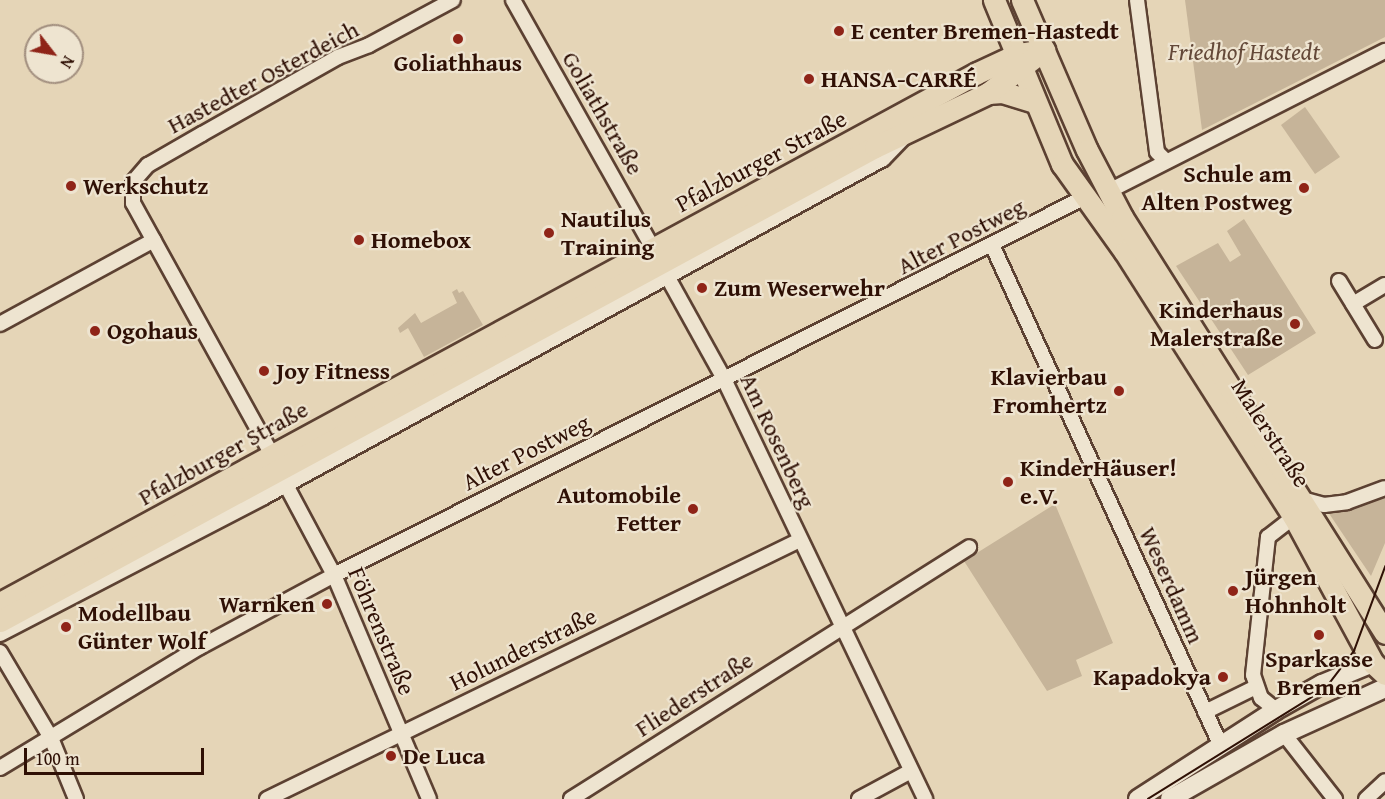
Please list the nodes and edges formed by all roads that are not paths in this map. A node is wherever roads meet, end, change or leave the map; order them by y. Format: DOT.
graph roads {
  1 [pos="453,0"];
  2 [pos="513,0"];
  3 [pos="994,0"];
  4 [pos="1022,0"];
  5 [pos="1137,0"];
  6 [pos="1044,50"];
  7 [pos="1385,51"];
  8 [pos="1021,61"];
  9 [pos="988,93"];
  10 [pos="1035,102"];
  11 [pos="906,135"];
  12 [pos="1166,161"];
  13 [pos="133,182"];
  14 [pos="1107,192"];
  15 [pos="1083,198"];
  16 [pos="154,240"];
  17 [pos="993,247"];
  18 [pos="653,248"];
  19 [pos="667,276"];
  20 [pos="1340,281"];
  21 [pos="1385,285"];
  22 [pos="1353,304"];
  23 [pos="0,324"];
  24 [pos="1375,340"];
  25 [pos="723,377"];
  26 [pos="279,470"];
  27 [pos="1385,488"];
  28 [pos="1298,508"];
  29 [pos="800,540"];
  30 [pos="969,547"];
  31 [pos="334,575"];
  32 [pos="0,603"];
  33 [pos="0,621"];
  34 [pos="841,626"];
  35 [pos="1385,633"];
  36 [pos="0,634"];
  37 [pos="0,652"];
  38 [pos="1381,665"];
  39 [pos="1254,688"];
  40 [pos="1385,688"];
  41 [pos="1276,710"];
  42 [pos="1205,712"];
  43 [pos="401,733"];
  44 [pos="1284,734"];
  45 [pos="51,738"];
  46 [pos="1221,746"];
  47 [pos="0,768"];
  48 [pos="911,771"];
  49 [pos="1385,781"];
  50 [pos="1177,797"];
  51 [pos="76,799"];
  52 [pos="267,799"];
  53 [pos="429,799"];
  54 [pos="571,799"];
  55 [pos="859,799"];
  56 [pos="925,799"];
  57 [pos="1138,799"];
  58 [pos="1335,799"];
  59 [pos="1366,799"];
  1 -- 13 [label="street, Hastedter Osterdeich"];
  2 -- 18 [label="street, Goliathstraße"];
  3 -- 8 [label="main road, Malerstraße"];
  4 -- 6 [label="main road, Malerstraße"];
  5 -- 12 [label="street"];
  6 -- 8 [label="main road, Pfalzburger Straße"];
  6 -- 14 [label="main road, Malerstraße"];
  7 -- 12 [label="street"];
  8 -- 9 [label="main road, Pfalzburger Straße"];
  8 -- 10 [label="main road, Malerstraße"];
  8 -- 18 [label="main road, Pfalzburger Straße"];
  9 -- 10 [label="main road"];
  9 -- 11 [label="main road, Pfalzburger Straße"];
  10 -- 15 [label="main road, Malerstraße"];
  11 -- 19 [label="street, Pfalzburger Straße"];
  11 -- 26 [label="main road, Pfalzburger Straße"];
  12 -- 14 [label="street"];
  13 -- 16 [label="street, Föhrenstraße"];
  14 -- 28 [label="main road, Malerstraße"];
  15 -- 17 [label="street, Alter Postweg"];
  15 -- 28 [label="main road, Malerstraße"];
  16 -- 23 [label="street"];
  16 -- 26 [label="street, Föhrenstraße"];
  17 -- 25 [label="street, Alter Postweg"];
  17 -- 42 [label="street, Weserdamm"];
  18 -- 26 [label="main road, Pfalzburger Straße"];
  19 -- 25 [label="street, Am Rosenberg"];
  19 -- 26 [label="street, Pfalzburger Straße"];
  20 -- 22 [label="street"];
  21 -- 22 [label="street"];
  22 -- 24 [label="street"];
  25 -- 29 [label="street, Am Rosenberg"];
  25 -- 31 [label="street, Alter Postweg"];
  26 -- 31 [label="street, Föhrenstraße"];
  26 -- 32 [label="main road, Pfalzburger Straße"];
  26 -- 33 [label="main road, Pfalzburger Straße"];
  26 -- 36 [label="street, Pfalzburger Straße"];
  27 -- 28 [label="street"];
  28 -- 35 [label="main road, Malerstraße"];
  28 -- 38 [label="main road, Malerstraße"];
  28 -- 39 [label="street"];
  29 -- 34 [label="street, Am Rosenberg"];
  29 -- 43 [label="street, Holunderstraße"];
  30 -- 34 [label="street"];
  31 -- 43 [label="street, Föhrenstraße"];
  31 -- 45 [label="street, Alter Postweg"];
  34 -- 48 [label="street, Am Rosenberg"];
  34 -- 54 [label="street, Fliederstraße"];
  37 -- 45 [label="street"];
  38 -- 41 [label="main road"];
  39 -- 41 [label="street"];
  39 -- 42 [label="street"];
  40 -- 44 [label="main road"];
  41 -- 46 [label="main road"];
  42 -- 46 [label="street, Weserdamm"];
  43 -- 52 [label="street, Holunderstraße"];
  43 -- 53 [label="street, Föhrenstraße"];
  44 -- 50 [label="main road"];
  44 -- 58 [label="street"];
  45 -- 47 [label="street, Alter Postweg"];
  45 -- 51 [label="street"];
  46 -- 57 [label="main road"];
  48 -- 55 [label="street"];
  48 -- 56 [label="street, Am Rosenberg"];
  49 -- 59 [label="street"];
}
